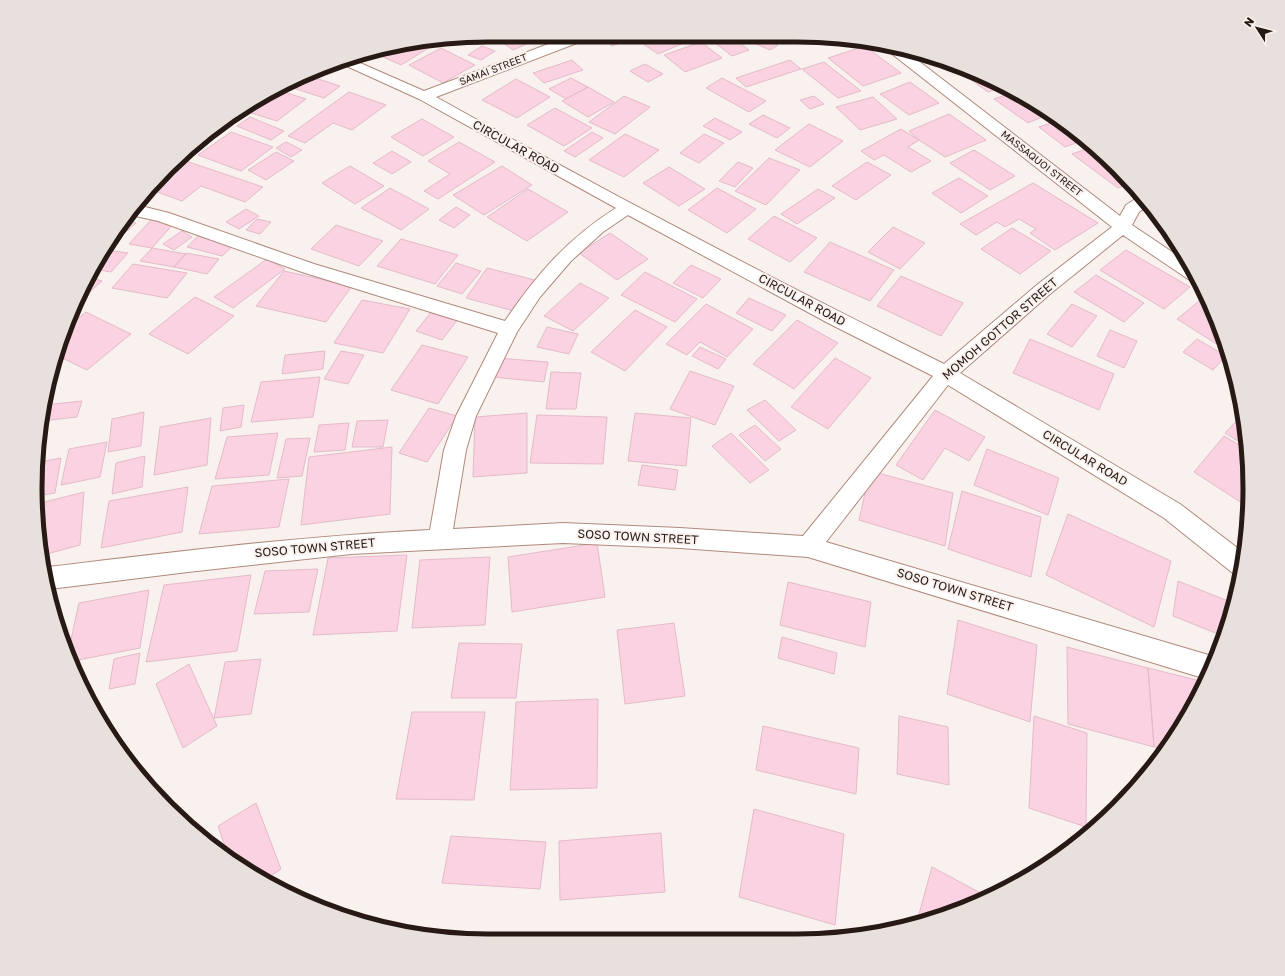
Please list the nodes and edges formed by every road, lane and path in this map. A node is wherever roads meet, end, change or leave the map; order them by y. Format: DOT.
graph roads {
  1 [pos="566,42"];
  2 [pos="902,55"];
  3 [pos="352,64"];
  4 [pos="424,96"];
  5 [pos="1140,203"];
  6 [pos="629,207"];
  7 [pos="138,211"];
  8 [pos="1124,227"];
  9 [pos="1185,269"];
  10 [pos="509,329"];
  11 [pos="946,374"];
  12 [pos="440,540"];
  13 [pos="808,547"];
  14 [pos="1236,562"];
  15 [pos="52,578"];
  16 [pos="1206,666"];
  1 -- 4 [label="street, SAMAI STREET"];
  2 -- 8 [label="street, MASSAQUOI STREET"];
  3 -- 4 [label="street, CIRCULAR ROAD"];
  4 -- 6 [label="street, CIRCULAR ROAD"];
  5 -- 8 [label="street, MOMOH GOTTOR STREET"];
  6 -- 10 [label="street"];
  6 -- 11 [label="street, CIRCULAR ROAD"];
  7 -- 10 [label="street"];
  8 -- 9 [label="street, MASSAQUOI STREET"];
  8 -- 11 [label="street, MOMOH GOTTOR STREET"];
  10 -- 12 [label="street"];
  11 -- 13 [label="street, MOMOH GOTTOR STREET"];
  11 -- 14 [label="street, CIRCULAR ROAD"];
  12 -- 13 [label="street, SOSO TOWN STREET"];
  12 -- 15 [label="street, SOSO TOWN STREET"];
  13 -- 16 [label="street, SOSO TOWN STREET"];
}
